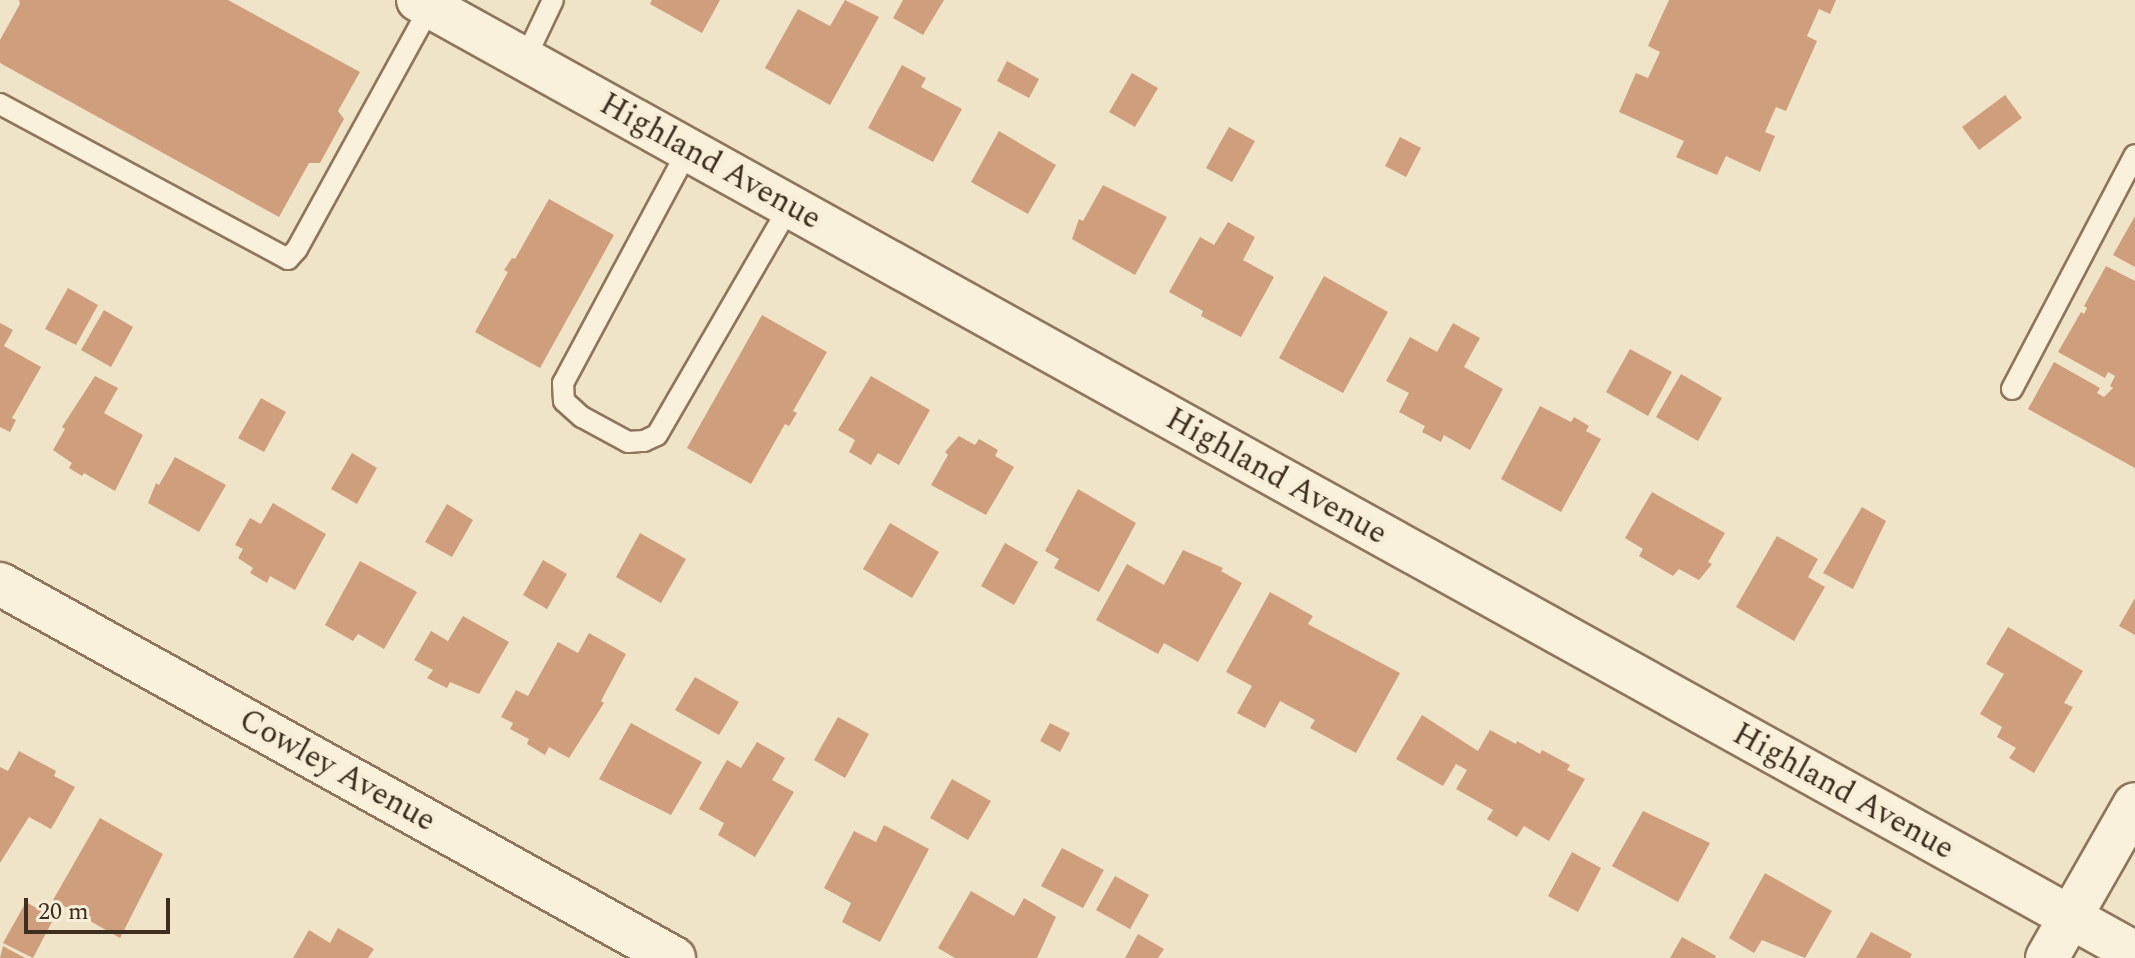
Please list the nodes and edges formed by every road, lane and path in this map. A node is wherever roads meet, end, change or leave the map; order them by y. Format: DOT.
graph roads {
  1 [pos="553,0"];
  2 [pos="424,4"];
  3 [pos="525,59"];
  4 [pos="0,104"];
  5 [pos="688,150"];
  6 [pos="2135,155"];
  7 [pos="790,206"];
  8 [pos="2012,389"];
  9 [pos="0,584"];
  10 [pos="2135,804"];
  11 [pos="2071,918"];
  12 [pos="2135,953"];
  13 [pos="674,958"];
  14 [pos="2047,958"];
  1 -- 3 [label="lane"];
  2 -- 3 [label="street, Highland Avenue"];
  2 -- 4 [label="lane"];
  3 -- 5 [label="street, Highland Avenue"];
  5 -- 7 [label="street, Highland Avenue"];
  5 -- 7 [label="lane"];
  6 -- 8 [label="lane"];
  7 -- 11 [label="street, Highland Avenue"];
  9 -- 13 [label="street, Cowley Avenue"];
  10 -- 11 [label="street"];
  11 -- 12 [label="street, Highland Avenue"];
  11 -- 14 [label="street"];
}
